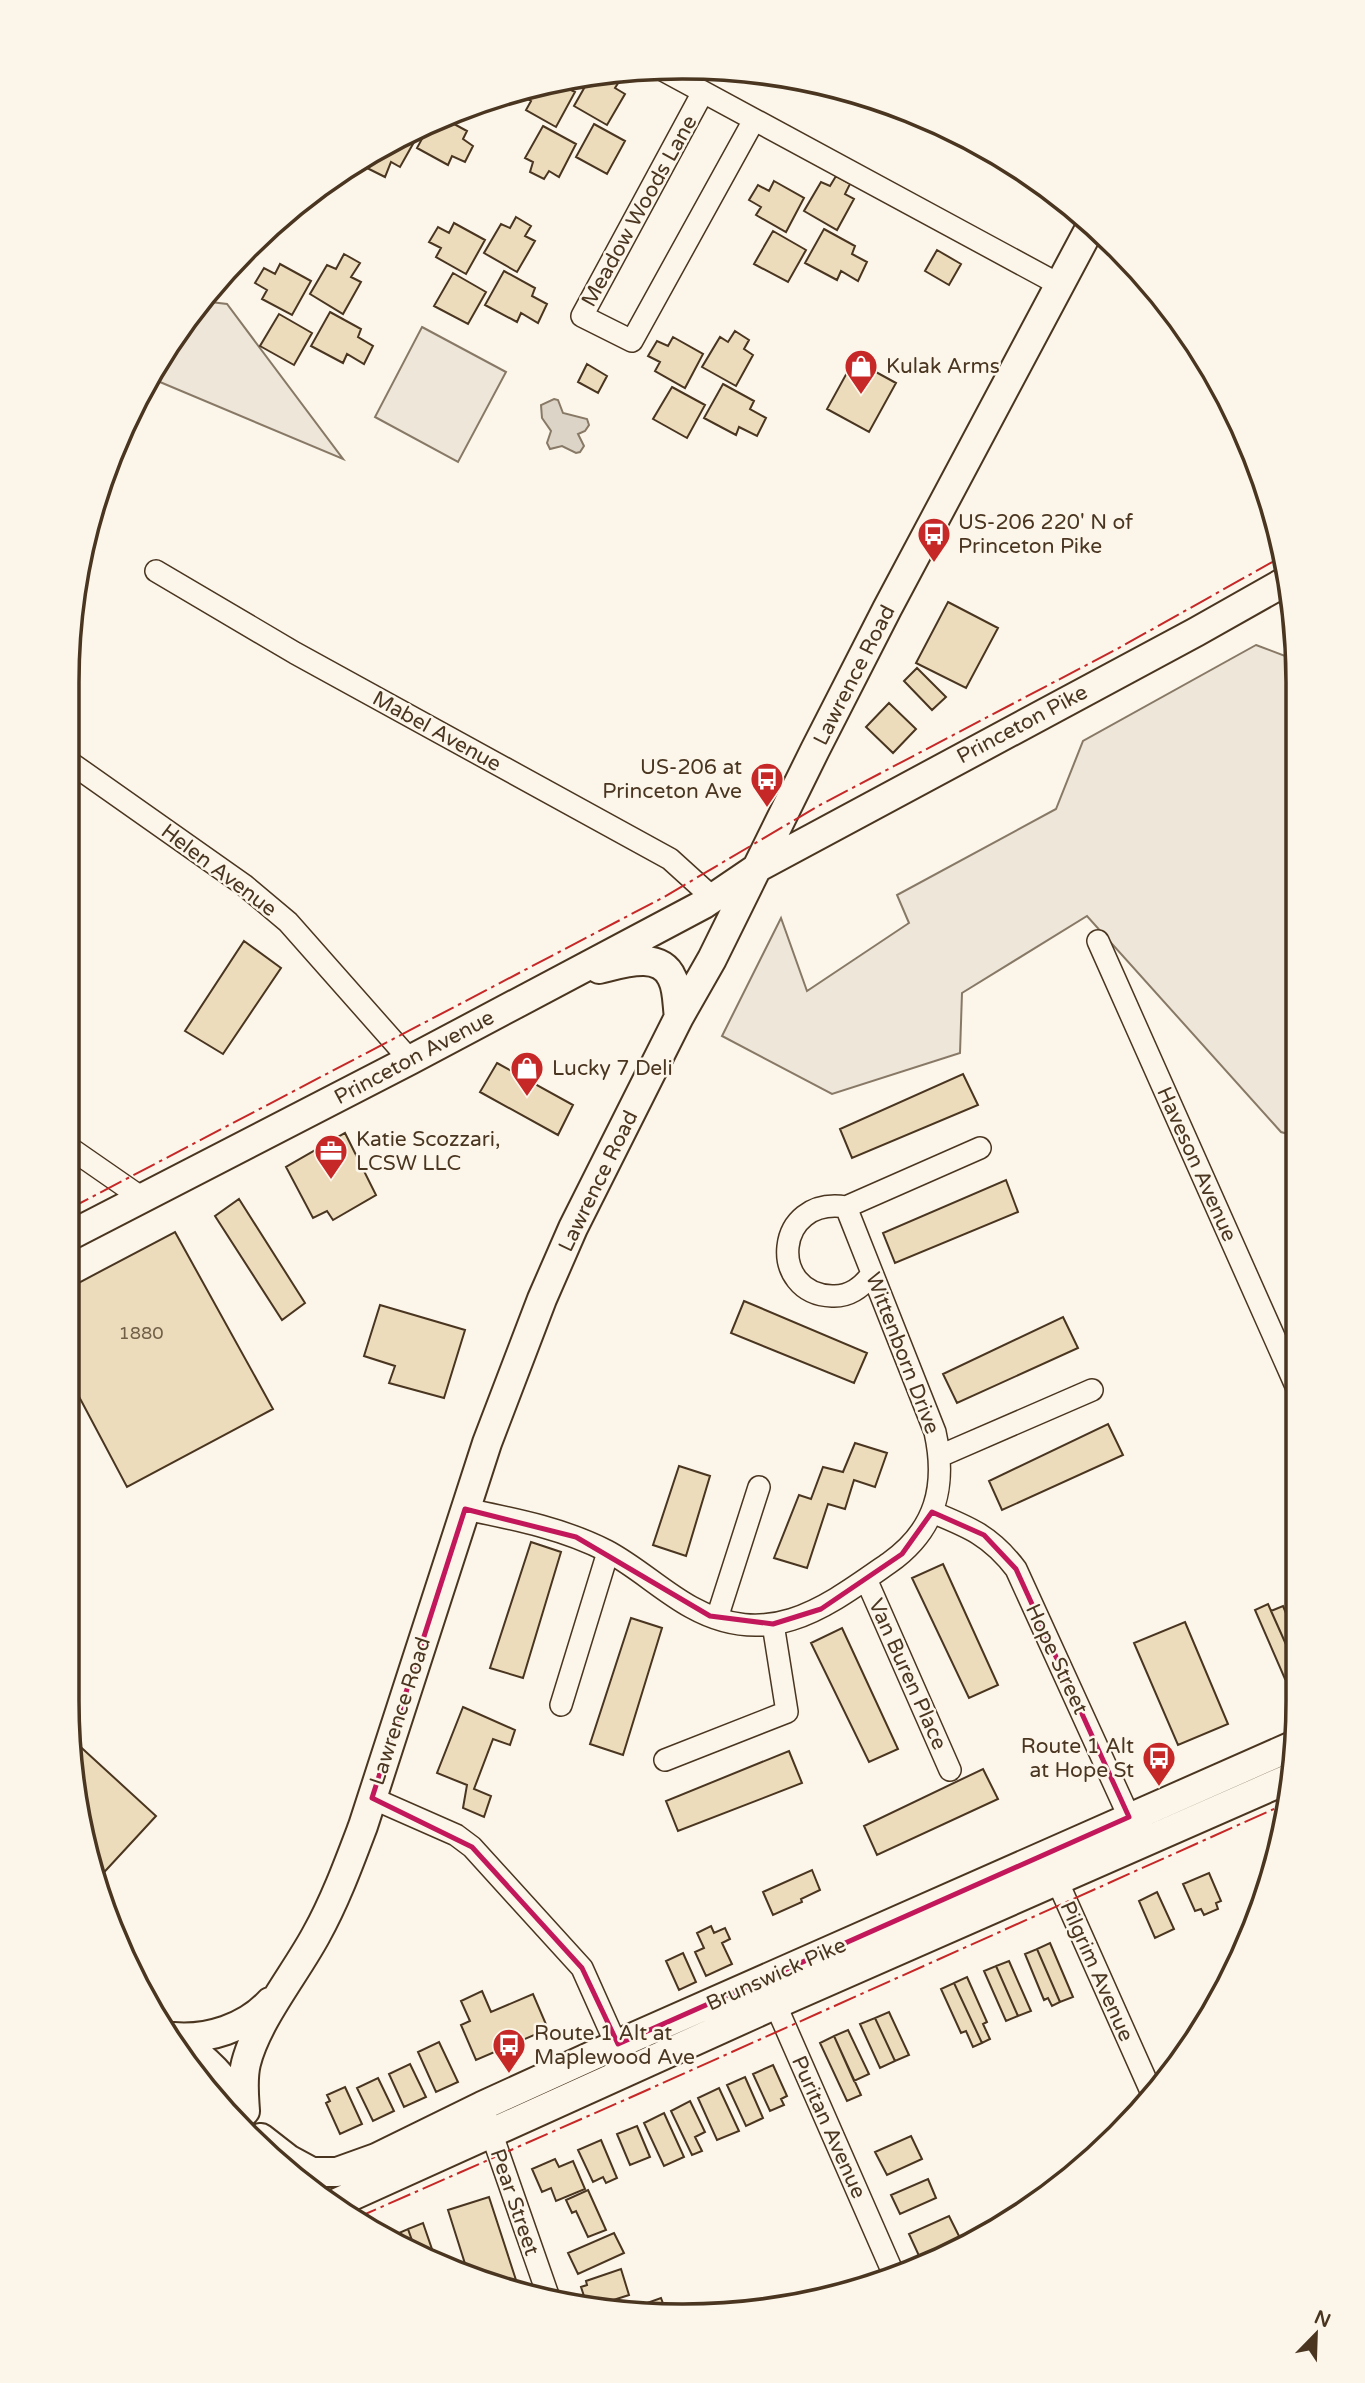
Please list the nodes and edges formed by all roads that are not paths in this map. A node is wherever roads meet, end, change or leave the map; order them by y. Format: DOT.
graph roads {
  1 [pos="679,79"];
  2 [pos="703,92"];
  3 [pos="754,120"];
  4 [pos="1087,234"];
  5 [pos="1060,285"];
  6 [pos="156,571"];
  7 [pos="1278,586"];
  8 [pos="79,769"];
  9 [pos="757,868"];
  10 [pos="713,898"];
  11 [pos="1098,941"];
  12 [pos="566,976"];
  13 [pos="679,1017"];
  14 [pos="410,1060"];
  15 [pos="980,1148"];
  16 [pos="79,1154"];
  17 [pos="142,1198"];
  18 [pos="846,1207"];
  19 [pos="79,1231"];
  20 [pos="872,1274"];
  21 [pos="1286,1364"];
  22 [pos="1092,1390"];
  23 [pos="940,1456"];
  24 [pos="759,1487"];
  25 [pos="465,1509"];
  26 [pos="932,1512"];
  27 [pos="608,1552"];
  28 [pos="866,1579"];
  29 [pos="717,1618"];
  30 [pos="773,1624"];
  31 [pos="561,1705"];
  32 [pos="1284,1750"];
  33 [pos="665,1760"];
  34 [pos="950,1770"];
  35 [pos="1281,1782"];
  36 [pos="372,1798"];
  37 [pos="1129,1816"];
  38 [pos="1141,1843"];
  39 [pos="1045,1854"];
  40 [pos="1057,1881"];
  41 [pos="765,1979"];
  42 [pos="286,1985"];
  43 [pos="774,2005"];
  44 [pos="183,2039"];
  45 [pos="618,2044"];
  46 [pos="190,2049"];
  47 [pos="628,2071"];
  48 [pos="1148,2084"];
  49 [pos="247,2118"];
  50 [pos="249,2119"];
  51 [pos="486,2119"];
  52 [pos="295,2163"];
  53 [pos="343,2199"];
  54 [pos="890,2267"];
  55 [pos="546,2289"];
  1 -- 2 [label="street, Meadow Woods Lane"];
  2 -- 3 [label="street, Meadow Woods Lane"];
  2 -- 3 [label="street, Meadow Woods Lane"];
  3 -- 5 [label="street, Meadow Woods Lane"];
  4 -- 5 [label="main road, Lawrence Road"];
  5 -- 9 [label="main road, Lawrence Road"];
  6 -- 10 [label="street, Mabel Avenue"];
  7 -- 9 [label="main road, Princeton Pike"];
  8 -- 14 [label="street, Helen Avenue"];
  9 -- 10 [label="main road, Princeton Avenue"];
  9 -- 13 [label="main road, Lawrence Road"];
  10 -- 12 [label="main road, Princeton Avenue"];
  11 -- 21 [label="street, Haveson Avenue"];
  12 -- 13 [label="main road"];
  12 -- 14 [label="main road, Princeton Avenue"];
  13 -- 25 [label="main road, Lawrence Road"];
  14 -- 17 [label="main road, Princeton Avenue"];
  15 -- 18 [label="street"];
  16 -- 17 [label="street"];
  17 -- 19 [label="main road, Princeton Avenue"];
  18 -- 20 [label="street, Wittenborn Drive"];
  18 -- 20 [label="street"];
  20 -- 23 [label="street, Wittenborn Drive"];
  22 -- 23 [label="street"];
  23 -- 26 [label="street, Wittenborn Drive"];
  24 -- 29 [label="street"];
  25 -- 27 [label="street, Wittenborn Drive"];
  25 -- 36 [label="main road, Lawrence Road"];
  26 -- 28 [label="street, Wittenborn Drive"];
  26 -- 37 [label="street, Hope Street"];
  27 -- 29 [label="street, Wittenborn Drive"];
  27 -- 31 [label="street"];
  28 -- 30 [label="street, Wittenborn Drive"];
  28 -- 34 [label="street, Van Buren Place"];
  29 -- 30 [label="street, Wittenborn Drive"];
  30 -- 33 [label="street"];
  32 -- 37 [label="main road, Brunswick Pike"];
  35 -- 38 [label="main road, Brunswick Pike"];
  36 -- 42 [label="main road, Lawrence Road"];
  36 -- 45 [label="street"];
  37 -- 38 [label="street, Hope Street"];
  37 -- 39 [label="main road, Brunswick Pike"];
  38 -- 40 [label="main road, Brunswick Pike"];
  39 -- 40 [label="street, Pilgrim Avenue"];
  39 -- 41 [label="main road, Brunswick Pike"];
  40 -- 43 [label="main road, Brunswick Pike"];
  40 -- 48 [label="street, Pilgrim Avenue"];
  41 -- 43 [label="street, Puritan Avenue"];
  41 -- 45 [label="main road, Brunswick Pike"];
  42 -- 44 [label="main road, Lawrence Road"];
  42 -- 50 [label="main road, Lawrence Road"];
  43 -- 47 [label="main road, Brunswick Pike"];
  43 -- 54 [label="street, Puritan Avenue"];
  45 -- 47 [label="street"];
  45 -- 51 [label="main road, Brunswick Pike"];
  46 -- 49 [label="main road"];
  47 -- 51 [label="main road, Brunswick Pike"];
  51 -- 52 [label="main road, Brunswick Pike"];
  51 -- 53 [label="main road, Brunswick Pike"];
  51 -- 55 [label="street, Pear Street"];
}
